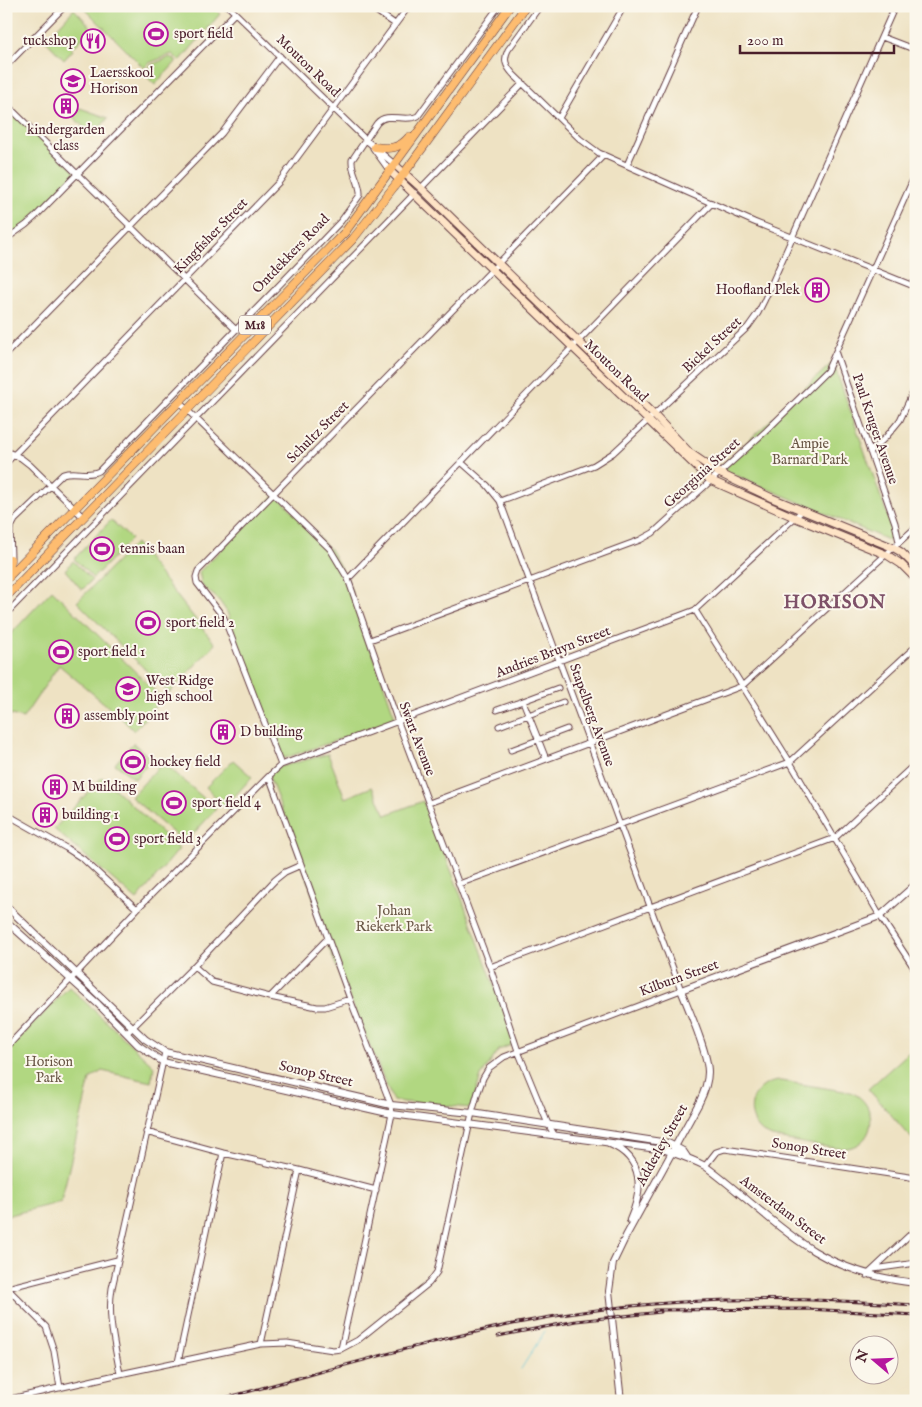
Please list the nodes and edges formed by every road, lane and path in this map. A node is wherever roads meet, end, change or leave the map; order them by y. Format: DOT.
graph roads {
  1 [pos="64,6"];
  2 [pos="228,6"];
  3 [pos="369,6"];
  4 [pos="409,6"];
  5 [pos="500,6"];
  6 [pos="510,6"];
  7 [pos="526,6"];
  8 [pos="540,6"];
  9 [pos="624,6"];
  10 [pos="698,6"];
  11 [pos="896,6"];
  12 [pos="235,13"];
  13 [pos="395,24"];
  14 [pos="882,37"];
  15 [pos="916,43"];
  16 [pos="914,50"];
  17 [pos="280,56"];
  18 [pos="6,66"];
  19 [pos="523,83"];
  20 [pos="6,104"];
  21 [pos="334,109"];
  22 [pos="428,118"];
  23 [pos="559,118"];
  24 [pos="370,143"];
  25 [pos="604,155"];
  26 [pos="627,165"];
  27 [pos="391,167"];
  28 [pos="916,173"];
  29 [pos="78,174"];
  30 [pos="402,176"];
  31 [pos="418,191"];
  32 [pos="712,203"];
  33 [pos="132,227"];
  34 [pos="792,237"];
  35 [pos="6,238"];
  36 [pos="496,266"];
  37 [pos="872,270"];
  38 [pos="185,279"];
  39 [pos="916,287"];
  40 [pos="236,330"];
  41 [pos="575,344"];
  42 [pos="836,353"];
  43 [pos="6,354"];
  44 [pos="916,386"];
  45 [pos="179,402"];
  46 [pos="188,410"];
  47 [pos="196,418"];
  48 [pos="652,418"];
  49 [pos="6,451"];
  50 [pos="870,452"];
  51 [pos="14,455"];
  52 [pos="461,462"];
  53 [pos="6,463"];
  54 [pos="719,473"];
  55 [pos="710,480"];
  56 [pos="51,485"];
  57 [pos="273,493"];
  58 [pos="500,501"];
  59 [pos="74,509"];
  60 [pos="802,511"];
  61 [pos="83,517"];
  62 [pos="796,518"];
  63 [pos="916,527"];
  64 [pos="897,545"];
  65 [pos="887,554"];
  66 [pos="8,563"];
  67 [pos="916,567"];
  68 [pos="8,578"];
  69 [pos="348,579"];
  70 [pos="530,580"];
  71 [pos="916,580"];
  72 [pos="6,597"];
  73 [pos="695,610"];
  74 [pos="6,614"];
  75 [pos="370,640"];
  76 [pos="916,646"];
  77 [pos="560,662"];
  78 [pos="742,686"];
  79 [pos="558,688"];
  80 [pos="523,701"];
  81 [pos="563,702"];
  82 [pos="497,710"];
  83 [pos="529,715"];
  84 [pos="398,722"];
  85 [pos="499,726"];
  86 [pos="566,729"];
  87 [pos="539,740"];
  88 [pos="590,743"];
  89 [pos="512,750"];
  90 [pos="546,759"];
  91 [pos="790,762"];
  92 [pos="916,763"];
  93 [pos="281,766"];
  94 [pos="268,776"];
  95 [pos="429,803"];
  96 [pos="6,814"];
  97 [pos="619,824"];
  98 [pos="835,838"];
  99 [pos="301,865"];
  100 [pos="459,884"];
  101 [pos="916,884"];
  102 [pos="651,906"];
  103 [pos="137,909"];
  104 [pos="8,910"];
  105 [pos="880,916"];
  106 [pos="7,923"];
  107 [pos="328,938"];
  108 [pos="194,966"];
  109 [pos="490,967"];
  110 [pos="916,971"];
  111 [pos="78,973"];
  112 [pos="71,980"];
  113 [pos="681,990"];
  114 [pos="270,997"];
  115 [pos="350,999"];
  116 [pos="133,1026"];
  117 [pos="127,1033"];
  118 [pos="6,1048"];
  119 [pos="518,1051"];
  120 [pos="165,1052"];
  121 [pos="163,1062"];
  122 [pos="391,1104"];
  123 [pos="472,1113"];
  124 [pos="392,1114"];
  125 [pos="470,1124"];
  126 [pos="548,1124"];
  127 [pos="146,1132"];
  128 [pos="554,1136"];
  129 [pos="598,1140"];
  130 [pos="674,1150"];
  131 [pos="223,1154"];
  132 [pos="705,1166"];
  133 [pos="299,1170"];
  134 [pos="916,1178"];
  135 [pos="376,1190"];
  136 [pos="916,1229"];
  137 [pos="117,1260"];
  138 [pos="613,1263"];
  139 [pos="916,1263"];
  140 [pos="874,1269"];
  141 [pos="867,1275"];
  142 [pos="916,1283"];
  143 [pos="7,1288"];
  144 [pos="261,1344"];
  145 [pos="341,1349"];
  146 [pos="178,1362"];
  147 [pos="120,1374"];
  148 [pos="60,1388"];
  149 [pos="7,1398"];
  150 [pos="621,1401"];
  1 -- 18 [label="street"];
  2 -- 12 [label="street, Mouton Road"];
  3 -- 13 [label="street"];
  4 -- 13 [label="street, Kingfisher Street"];
  5 -- 24 [label="street, Ontdekkers Road"];
  6 -- 22 [label="main road, Ontdekkers Road / M18"];
  7 -- 30 [label="main road, M18"];
  8 -- 19 [label="street"];
  9 -- 23 [label="street"];
  10 -- 26 [label="street"];
  11 -- 14 [label="street, Bickel Street"];
  12 -- 17 [label="street, Mouton Road"];
  12 -- 29 [label="street"];
  13 -- 21 [label="street, Kingfisher Street"];
  14 -- 16 [label="street"];
  14 -- 34 [label="street, Bickel Street"];
  15 -- 16 [label="street"];
  17 -- 21 [label="street, Mouton Road"];
  17 -- 33 [label="street"];
  19 -- 23 [label="street"];
  19 -- 31 [label="street"];
  20 -- 29 [label="street"];
  21 -- 24 [label="street, Mouton Road"];
  21 -- 38 [label="street, Kingfisher Street"];
  22 -- 24 [label="main road"];
  22 -- 27 [label="main road, Ontdekkers Road / M18"];
  23 -- 25 [label="street"];
  24 -- 27 [label="street, Mouton Road"];
  24 -- 40 [label="street, Ontdekkers Road"];
  25 -- 26 [label="street"];
  25 -- 36 [label="street, Schultz Street"];
  26 -- 32 [label="street"];
  27 -- 30 [label="main road, Mouton Road"];
  27 -- 45 [label="main road, Ontdekkers Road / M18"];
  28 -- 37 [label="street, Georginia Street"];
  29 -- 33 [label="street"];
  29 -- 35 [label="street"];
  30 -- 31 [label="main road, Mouton Road"];
  30 -- 46 [label="main road, M18"];
  31 -- 36 [label="main road, Mouton Road"];
  31 -- 47 [label="street"];
  32 -- 34 [label="street"];
  32 -- 41 [label="street"];
  33 -- 38 [label="street"];
  33 -- 43 [label="street"];
  34 -- 37 [label="street"];
  34 -- 48 [label="street, Bickel Street"];
  36 -- 41 [label="main road, Mouton Road"];
  36 -- 57 [label="street, Schultz Street"];
  37 -- 39 [label="street"];
  37 -- 42 [label="street, Georginia Street"];
  38 -- 40 [label="street"];
  38 -- 51 [label="street, Kingfisher Street"];
  40 -- 56 [label="street, Ontdekkers Road"];
  41 -- 48 [label="main road, Mouton Road"];
  41 -- 52 [label="street"];
  42 -- 50 [label="street, Paul Kruger Avenue"];
  42 -- 54 [label="street, Georginia Street"];
  44 -- 50 [label="street"];
  45 -- 46 [label="street, Swart Avenue"];
  45 -- 59 [label="main road, Ontdekkers Road / M18"];
  46 -- 47 [label="street, Swart Avenue"];
  46 -- 61 [label="main road, M18"];
  47 -- 57 [label="street, Swart Avenue"];
  47 -- 74 [label="street"];
  48 -- 54 [label="main road, Mouton Road"];
  48 -- 55 [label="main road, Mouton Road"];
  48 -- 58 [label="street, Bickel Street"];
  49 -- 51 [label="street"];
  50 -- 64 [label="street, Paul Kruger Avenue"];
  51 -- 53 [label="street, Kingfisher Street"];
  51 -- 56 [label="street"];
  52 -- 58 [label="street, Stapelberg Avenue"];
  52 -- 69 [label="street"];
  54 -- 55 [label="street, Georginia Street"];
  54 -- 60 [label="main road, Mouton Road"];
  55 -- 62 [label="main road, Mouton Road"];
  55 -- 70 [label="street, Georginia Street"];
  56 -- 59 [label="street"];
  56 -- 66 [label="street, Ontdekkers Road"];
  57 -- 69 [label="street, Swart Avenue"];
  57 -- 93 [label="street, Schultz Street"];
  58 -- 70 [label="street, Stapelberg Avenue"];
  59 -- 61 [label="street"];
  59 -- 68 [label="main road, Ontdekkers Road / M18"];
  60 -- 62 [label="street, Andries Bruyn Street"];
  60 -- 64 [label="main road, Mouton Road"];
  61 -- 72 [label="main road, M18"];
  62 -- 65 [label="main road, Mouton Road"];
  62 -- 73 [label="street, Andries Bruyn Street"];
  63 -- 64 [label="street"];
  64 -- 65 [label="street"];
  64 -- 67 [label="main road"];
  65 -- 71 [label="main road"];
  65 -- 78 [label="street"];
  66 -- 68 [label="main road"];
  69 -- 75 [label="street, Swart Avenue"];
  70 -- 75 [label="street, Georginia Street"];
  70 -- 77 [label="street, Stapelberg Avenue"];
  73 -- 77 [label="street, Andries Bruyn Street"];
  73 -- 78 [label="street"];
  75 -- 84 [label="street, Swart Avenue"];
  76 -- 91 [label="street"];
  77 -- 84 [label="street, Andries Bruyn Street"];
  77 -- 88 [label="street, Stapelberg Avenue"];
  78 -- 88 [label="street"];
  78 -- 91 [label="street"];
  79 -- 80 [label="street"];
  80 -- 82 [label="street"];
  80 -- 83 [label="street"];
  81 -- 83 [label="street"];
  83 -- 85 [label="street"];
  83 -- 87 [label="street"];
  84 -- 93 [label="street, Andries Bruyn Street"];
  84 -- 95 [label="street, Swart Avenue"];
  86 -- 87 [label="street"];
  87 -- 89 [label="street"];
  87 -- 90 [label="street"];
  88 -- 90 [label="street"];
  88 -- 97 [label="street, Stapelberg Avenue"];
  90 -- 95 [label="street"];
  91 -- 97 [label="street"];
  91 -- 98 [label="street"];
  92 -- 98 [label="street"];
  93 -- 94 [label="street, Andries Bruyn Street"];
  94 -- 99 [label="street"];
  94 -- 103 [label="street, Andries Bruyn Street"];
  95 -- 100 [label="street, Swart Avenue"];
  96 -- 103 [label="street"];
  97 -- 100 [label="street"];
  97 -- 102 [label="street, Stapelberg Avenue"];
  98 -- 102 [label="street"];
  98 -- 105 [label="street"];
  99 -- 107 [label="street"];
  99 -- 108 [label="street"];
  100 -- 109 [label="street, Swart Avenue"];
  101 -- 105 [label="street, Kilburn Street"];
  102 -- 109 [label="street"];
  102 -- 113 [label="street, Stapelberg Avenue"];
  103 -- 111 [label="street, Andries Bruyn Street"];
  104 -- 111 [label="street, Sonop Street"];
  105 -- 110 [label="street"];
  105 -- 113 [label="street, Kilburn Street"];
  106 -- 112 [label="street, Sonop Street"];
  107 -- 114 [label="street"];
  107 -- 115 [label="street"];
  108 -- 114 [label="street"];
  108 -- 116 [label="street"];
  109 -- 119 [label="street, Swart Avenue"];
  111 -- 112 [label="street, Andries Bruyn Street"];
  111 -- 116 [label="street, Sonop Street"];
  112 -- 117 [label="street, Sonop Street"];
  112 -- 118 [label="street, Andries Bruyn Street"];
  113 -- 119 [label="street, Kilburn Street"];
  113 -- 130 [label="street, Adderley Street"];
  114 -- 115 [label="street"];
  115 -- 122 [label="street"];
  116 -- 117 [label="street"];
  116 -- 120 [label="street, Sonop Street"];
  117 -- 121 [label="street, Sonop Street"];
  119 -- 123 [label="street, Kilburn Street"];
  119 -- 126 [label="street, Swart Avenue"];
  120 -- 121 [label="street"];
  120 -- 122 [label="street, Sonop Street"];
  121 -- 124 [label="street, Sonop Street"];
  121 -- 127 [label="street"];
  122 -- 123 [label="street, Sonop Street"];
  122 -- 124 [label="street"];
  123 -- 125 [label="street, Kilburn Street"];
  123 -- 126 [label="street, Sonop Street"];
  124 -- 125 [label="street, Sonop Street"];
  124 -- 135 [label="street"];
  125 -- 128 [label="street, Sonop Street"];
  125 -- 145 [label="street, Kilburn Street"];
  126 -- 128 [label="street, Swart Avenue"];
  126 -- 130 [label="street, Sonop Street"];
  127 -- 131 [label="street"];
  127 -- 137 [label="street"];
  128 -- 129 [label="street, Sonop Street"];
  129 -- 130 [label="street, Sonop Street"];
  129 -- 138 [label="street"];
  130 -- 132 [label="street, Amsterdam Street"];
  130 -- 138 [label="street, Adderley Street"];
  131 -- 133 [label="street"];
  131 -- 146 [label="street"];
  132 -- 134 [label="street, Sonop Street"];
  132 -- 141 [label="street, Amsterdam Street"];
  133 -- 135 [label="street"];
  133 -- 144 [label="street"];
  135 -- 145 [label="street"];
  136 -- 140 [label="street"];
  137 -- 143 [label="street"];
  137 -- 147 [label="street"];
  138 -- 150 [label="street, Adderley Street"];
  139 -- 140 [label="street"];
  140 -- 141 [label="street"];
  141 -- 142 [label="street, Amsterdam Street"];
  143 -- 148 [label="street"];
  144 -- 145 [label="street"];
  144 -- 146 [label="street"];
  146 -- 147 [label="street"];
  147 -- 148 [label="street"];
  148 -- 149 [label="street"];
}
